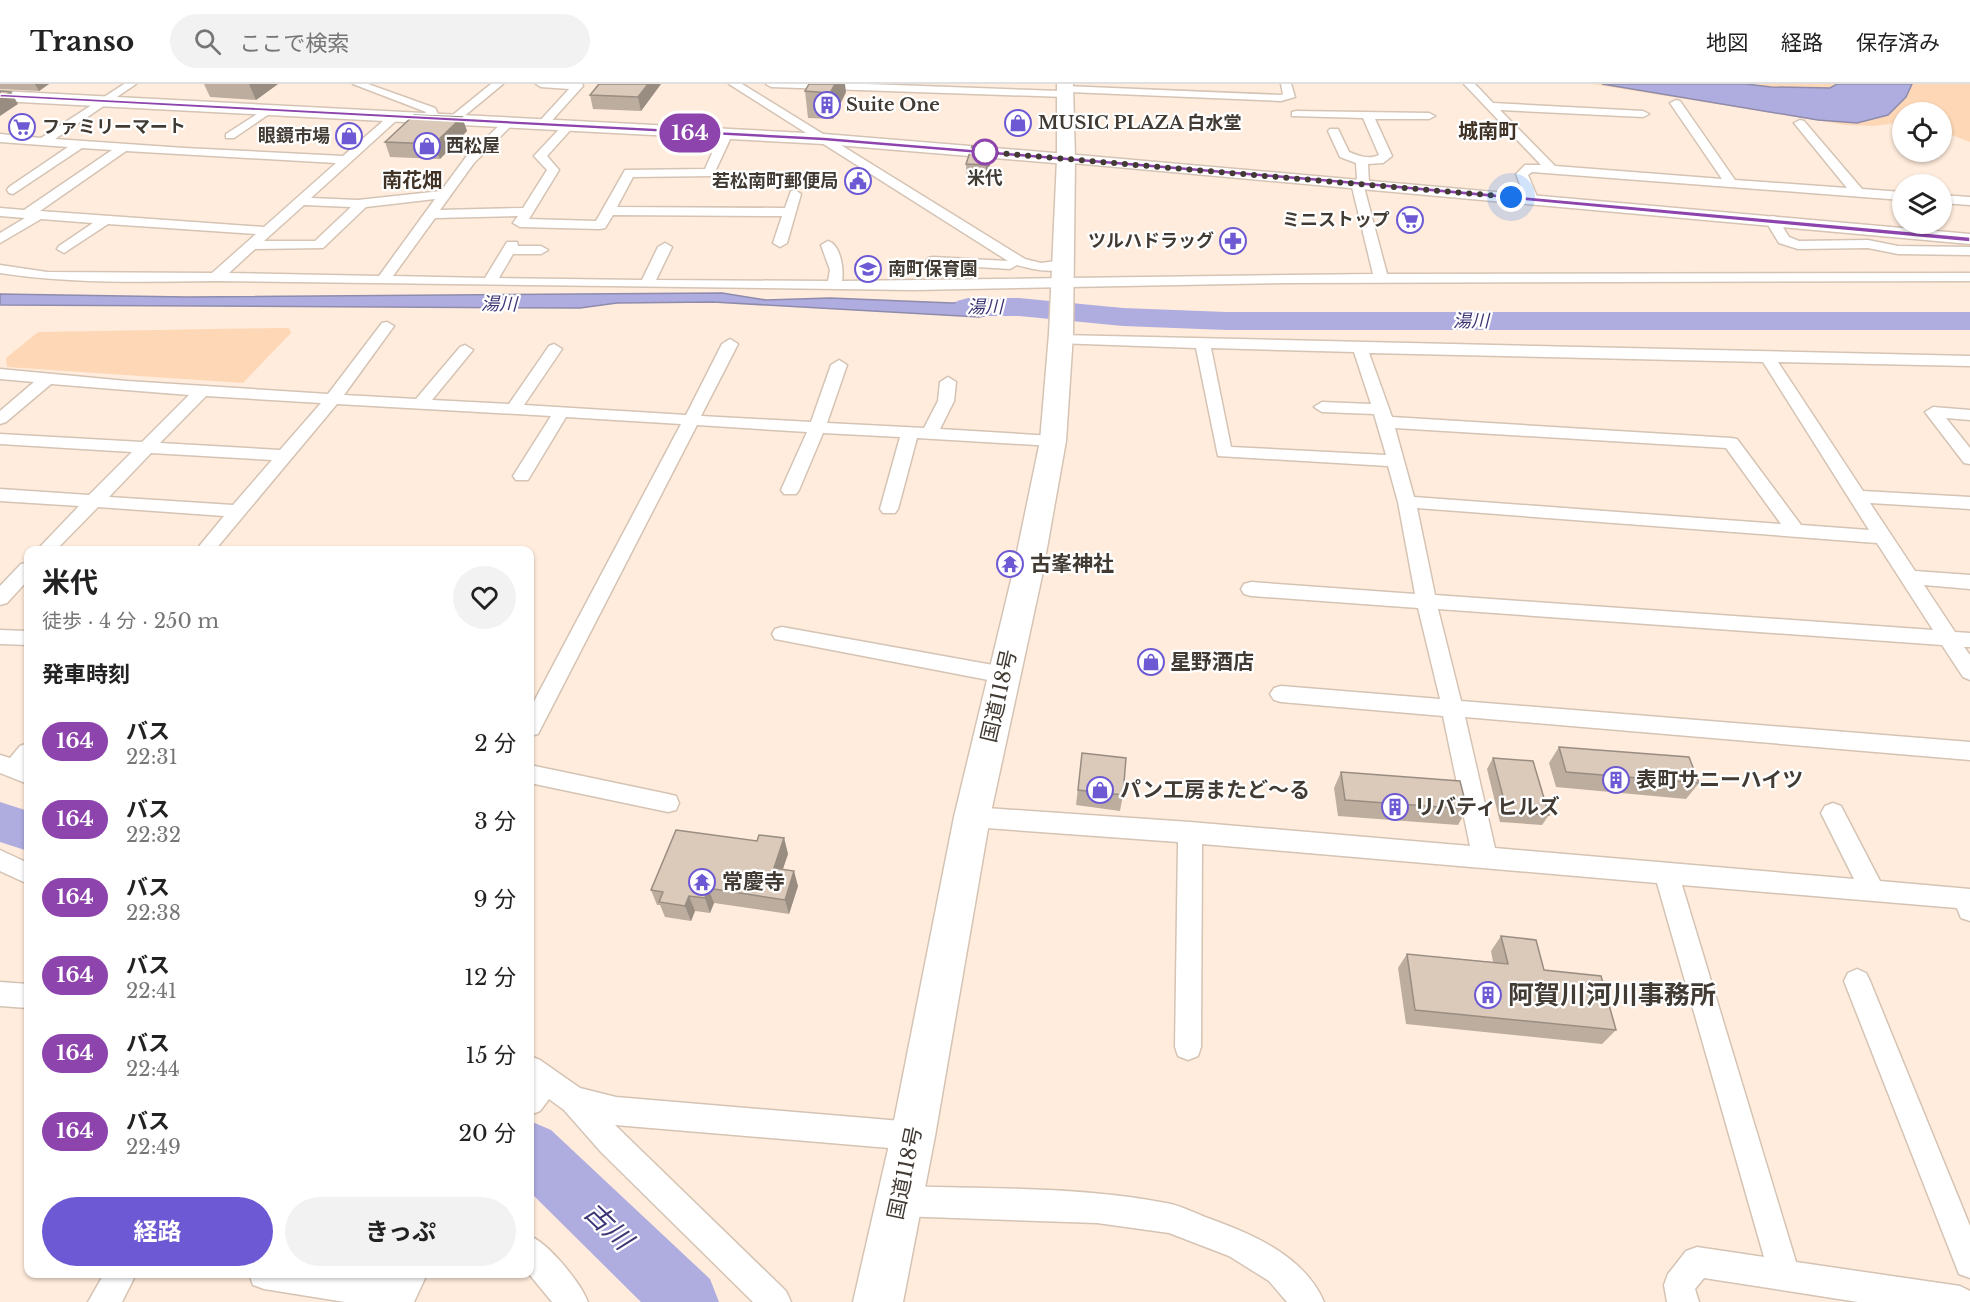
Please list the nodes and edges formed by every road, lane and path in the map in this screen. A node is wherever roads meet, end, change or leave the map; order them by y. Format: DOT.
graph roads {
  1 [pos="131,84"];
  2 [pos="358,84"];
  3 [pos="395,84"];
  4 [pos="498,84"];
  5 [pos="541,84"];
  6 [pos="734,84"];
  7 [pos="771,84"];
  8 [pos="1286,84"];
  9 [pos="1469,84"];
  10 [pos="832,85"];
  11 [pos="892,87"];
  12 [pos="1065,89"];
  13 [pos="383,92"];
  14 [pos="0,96"];
  15 [pos="103,101"];
  16 [pos="1676,103"];
  17 [pos="1490,106"];
  18 [pos="268,111"];
  19 [pos="1296,114"];
  20 [pos="1643,114"];
  21 [pos="1368,116"];
  22 [pos="1429,116"];
  23 [pos="394,117"];
  24 [pos="429,119"];
  25 [pos="453,120"];
  26 [pos="508,123"];
  27 [pos="1800,123"];
  28 [pos="542,125"];
  29 [pos="568,126"];
  30 [pos="1334,131"];
  31 [pos="726,135"];
  32 [pos="230,136"];
  33 [pos="824,139"];
  34 [pos="4,141"];
  35 [pos="44,141"];
  36 [pos="81,143"];
  37 [pos="124,147"];
  38 [pos="1066,159"];
  39 [pos="346,160"];
  40 [pos="1362,161"];
  41 [pos="1551,169"];
  42 [pos="1360,183"];
  43 [pos="1732,183"];
  44 [pos="13,190"];
  45 [pos="1858,193"];
  46 [pos="795,194"];
  47 [pos="445,195"];
  48 [pos="1892,195"];
  49 [pos="1532,199"];
  50 [pos="1952,200"];
  51 [pos="299,201"];
  52 [pos="1970,201"];
  53 [pos="362,204"];
  54 [pos="609,211"];
  55 [pos="0,212"];
  56 [pos="527,212"];
  57 [pos="790,212"];
  58 [pos="431,214"];
  59 [pos="32,215"];
  60 [pos="105,220"];
  61 [pos="1772,220"];
  62 [pos="267,231"];
  63 [pos="0,238"];
  64 [pos="1970,239"];
  65 [pos="780,243"];
  66 [pos="250,245"];
  67 [pos="828,245"];
  68 [pos="665,248"];
  69 [pos="64,249"];
  70 [pos="541,250"];
  71 [pos="1898,250"];
  72 [pos="1970,251"];
  73 [pos="933,261"];
  74 [pos="1014,263"];
  75 [pos="1063,264"];
  76 [pos="0,270"];
  77 [pos="386,276"];
  78 [pos="1923,276"];
  79 [pos="216,277"];
  80 [pos="1970,277"];
  81 [pos="1381,278"];
  82 [pos="489,282"];
  83 [pos="647,284"];
  84 [pos="834,285"];
  85 [pos="1008,286"];
  86 [pos="1062,286"];
  87 [pos="387,326"];
  88 [pos="1061,337"];
  89 [pos="1202,342"];
  90 [pos="730,344"];
  91 [pos="1360,347"];
  92 [pos="554,349"];
  93 [pos="465,350"];
  94 [pos="1767,356"];
  95 [pos="1970,361"];
  96 [pos="839,365"];
  97 [pos="0,374"];
  98 [pos="47,379"];
  99 [pos="948,382"];
  100 [pos="201,392"];
  101 [pos="332,400"];
  102 [pos="421,403"];
  103 [pos="1322,407"];
  104 [pos="514,408"];
  105 [pos="562,411"];
  106 [pos="1383,415"];
  107 [pos="1970,415"];
  108 [pos="0,418"];
  109 [pos="691,420"];
  110 [pos="817,428"];
  111 [pos="910,433"];
  112 [pos="930,434"];
  113 [pos="0,439"];
  114 [pos="1962,440"];
  115 [pos="1053,441"];
  116 [pos="147,447"];
  117 [pos="285,456"];
  118 [pos="1970,459"];
  119 [pos="1396,461"];
  120 [pos="522,476"];
  121 [pos="790,490"];
  122 [pos="0,495"];
  123 [pos="1856,496"];
  124 [pos="95,500"];
  125 [pos="1407,502"];
  126 [pos="1970,503"];
  127 [pos="889,509"];
  128 [pos="238,511"];
  129 [pos="1796,531"];
  130 [pos="1882,537"];
  131 [pos="50,546"];
  132 [pos="208,546"];
  133 [pos="24,573"];
  134 [pos="1908,577"];
  135 [pos="1970,582"];
  136 [pos="1251,589"];
  137 [pos="0,598"];
  138 [pos="1426,600"];
  139 [pos="782,634"];
  140 [pos="0,637"];
  141 [pos="24,638"];
  142 [pos="1948,638"];
  143 [pos="1970,640"];
  144 [pos="1970,672"];
  145 [pos="1004,675"];
  146 [pos="1281,694"];
  147 [pos="1452,707"];
  148 [pos="534,712"];
  149 [pos="1970,751"];
  150 [pos="24,757"];
  151 [pos="14,770"];
  152 [pos="534,775"];
  153 [pos="668,803"];
  154 [pos="1833,813"];
  155 [pos="972,817"];
  156 [pos="1190,832"];
  157 [pos="1485,859"];
  158 [pos="0,860"];
  159 [pos="24,872"];
  160 [pos="1667,874"];
  161 [pos="1873,891"];
  162 [pos="1968,902"];
  163 [pos="1857,981"];
  164 [pos="0,994"];
  165 [pos="24,996"];
  166 [pos="1188,1047"];
  167 [pos="535,1084"];
  168 [pos="574,1100"];
  169 [pos="913,1136"];
  170 [pos="898,1201"];
  171 [pos="534,1256"];
  172 [pos="1970,1263"];
  173 [pos="1784,1274"];
  174 [pos="119,1278"];
  175 [pos="299,1278"];
  176 [pos="403,1290"];
  177 [pos="1881,1296"];
  178 [pos="104,1302"];
  179 [pos="572,1302"];
  180 [pos="775,1302"];
  181 [pos="878,1302"];
  182 [pos="1308,1302"];
  183 [pos="1683,1302"];
  184 [pos="1960,1302"];
  1 -- 15 [label="street"];
  2 -- 13 [label="street"];
  3 -- 13 [label="street"];
  4 -- 25 [label="street"];
  5 -- 28 [label="street"];
  6 -- 33 [label="street"];
  7 -- 10 [label="street"];
  8 -- 12 [label="street"];
  9 -- 17 [label="street"];
  10 -- 11 [label="street"];
  11 -- 12 [label="street"];
  12 -- 38 [label="highway, 国道118号"];
  13 -- 24 [label="street"];
  14 -- 15 [label="main road"];
  15 -- 18 [label="main road"];
  15 -- 35 [label="street"];
  16 -- 43 [label="street"];
  17 -- 20 [label="street"];
  17 -- 41 [label="street"];
  18 -- 23 [label="main road"];
  18 -- 32 [label="street"];
  19 -- 21 [label="street"];
  21 -- 22 [label="street"];
  21 -- 40 [label="street"];
  23 -- 24 [label="main road"];
  23 -- 39 [label="street"];
  24 -- 25 [label="main road"];
  25 -- 26 [label="main road"];
  26 -- 28 [label="main road"];
  26 -- 47 [label="street"];
  27 -- 45 [label="street"];
  28 -- 29 [label="main road"];
  29 -- 31 [label="main road"];
  29 -- 56 [label="street"];
  30 -- 40 [label="street"];
  31 -- 33 [label="main road"];
  31 -- 54 [label="street"];
  33 -- 38 [label="main road"];
  33 -- 74 [label="street"];
  34 -- 35 [label="street"];
  35 -- 36 [label="street"];
  36 -- 37 [label="street"];
  36 -- 44 [label="street"];
  37 -- 39 [label="street"];
  37 -- 59 [label="street"];
  38 -- 42 [label="street"];
  38 -- 75 [label="highway, 国道118号"];
  39 -- 51 [label="street"];
  40 -- 42 [label="street"];
  41 -- 43 [label="street"];
  41 -- 49 [label="street"];
  42 -- 49 [label="street"];
  42 -- 81 [label="street"];
  43 -- 45 [label="street"];
  45 -- 48 [label="street"];
  46 -- 57 [label="street"];
  47 -- 53 [label="street"];
  47 -- 58 [label="street"];
  49 -- 61 [label="street"];
  50 -- 52 [label="street"];
  51 -- 53 [label="street"];
  51 -- 62 [label="street"];
  53 -- 66 [label="street"];
  54 -- 56 [label="street"];
  54 -- 57 [label="street"];
  55 -- 59 [label="street"];
  56 -- 58 [label="street"];
  57 -- 65 [label="street"];
  58 -- 77 [label="street"];
  59 -- 60 [label="street"];
  59 -- 63 [label="street"];
  60 -- 62 [label="street"];
  60 -- 69 [label="street"];
  61 -- 64 [label="street"];
  61 -- 71 [label="street"];
  62 -- 66 [label="street"];
  66 -- 79 [label="street"];
  67 -- 84 [label="street"];
  68 -- 83 [label="street"];
  70 -- 82 [label="street"];
  71 -- 72 [label="street"];
  71 -- 78 [label="street"];
  73 -- 74 [label="street"];
  74 -- 75 [label="street"];
  74 -- 85 [label="street"];
  75 -- 86 [label="highway, 国道118号"];
  76 -- 79 [label="street"];
  78 -- 80 [label="street"];
  78 -- 81 [label="street"];
  79 -- 82 [label="street"];
  81 -- 86 [label="street"];
  82 -- 83 [label="street"];
  83 -- 84 [label="street"];
  84 -- 85 [label="street"];
  85 -- 86 [label="street"];
  86 -- 88 [label="highway, 国道118号"];
  87 -- 101 [label="street"];
  88 -- 89 [label="street"];
  88 -- 115 [label="highway, 国道118号"];
  89 -- 91 [label="street"];
  89 -- 119 [label="street"];
  90 -- 109 [label="street"];
  91 -- 94 [label="street"];
  91 -- 106 [label="street"];
  92 -- 104 [label="street"];
  93 -- 102 [label="street"];
  94 -- 95 [label="street"];
  94 -- 123 [label="street"];
  96 -- 110 [label="street"];
  97 -- 98 [label="street"];
  98 -- 100 [label="street"];
  98 -- 108 [label="street"];
  99 -- 112 [label="street"];
  100 -- 101 [label="street"];
  100 -- 116 [label="street"];
  101 -- 102 [label="street"];
  101 -- 117 [label="street"];
  102 -- 104 [label="street"];
  103 -- 106 [label="street"];
  104 -- 105 [label="street"];
  105 -- 109 [label="street"];
  105 -- 120 [label="street"];
  106 -- 119 [label="street"];
  106 -- 129 [label="street"];
  107 -- 114 [label="street"];
  109 -- 110 [label="street"];
  109 -- 148 [label="street"];
  110 -- 111 [label="street"];
  110 -- 121 [label="street"];
  111 -- 112 [label="street"];
  111 -- 127 [label="street"];
  112 -- 115 [label="street"];
  113 -- 116 [label="street"];
  114 -- 118 [label="street"];
  115 -- 145 [label="highway, 国道118号"];
  116 -- 117 [label="street"];
  116 -- 124 [label="street"];
  117 -- 128 [label="street"];
  119 -- 125 [label="street"];
  122 -- 124 [label="street"];
  123 -- 126 [label="street"];
  123 -- 130 [label="street"];
  124 -- 128 [label="street"];
  124 -- 131 [label="street"];
  125 -- 129 [label="street"];
  125 -- 138 [label="street"];
  128 -- 132 [label="street"];
  129 -- 130 [label="street"];
  130 -- 134 [label="street"];
  133 -- 137 [label="street"];
  134 -- 135 [label="street"];
  134 -- 142 [label="street"];
  136 -- 138 [label="street"];
  138 -- 142 [label="street"];
  138 -- 147 [label="street"];
  139 -- 145 [label="street"];
  140 -- 141 [label="street"];
  142 -- 143 [label="street"];
  142 -- 144 [label="street"];
  145 -- 155 [label="highway, 国道118号"];
  146 -- 147 [label="street"];
  147 -- 149 [label="street"];
  147 -- 157 [label="street"];
  150 -- 151 [label="street"];
  152 -- 153 [label="street"];
  154 -- 161 [label="street"];
  155 -- 156 [label="street"];
  155 -- 169 [label="highway, 国道118号"];
  156 -- 157 [label="street"];
  156 -- 166 [label="street"];
  157 -- 160 [label="street"];
  158 -- 159 [label="street"];
  160 -- 161 [label="street"];
  160 -- 173 [label="street"];
  161 -- 162 [label="street"];
  163 -- 172 [label="street"];
  164 -- 165 [label="street"];
  167 -- 168 [label="street"];
  168 -- 169 [label="street"];
  168 -- 180 [label="street"];
  169 -- 170 [label="highway, 国道118号"];
  170 -- 181 [label="highway, 国道118号"];
  170 -- 182 [label="street"];
  171 -- 179 [label="street"];
  173 -- 177 [label="street"];
  173 -- 183 [label="street"];
  174 -- 178 [label="street"];
  175 -- 176 [label="street"];
  177 -- 184 [label="street"];
}
